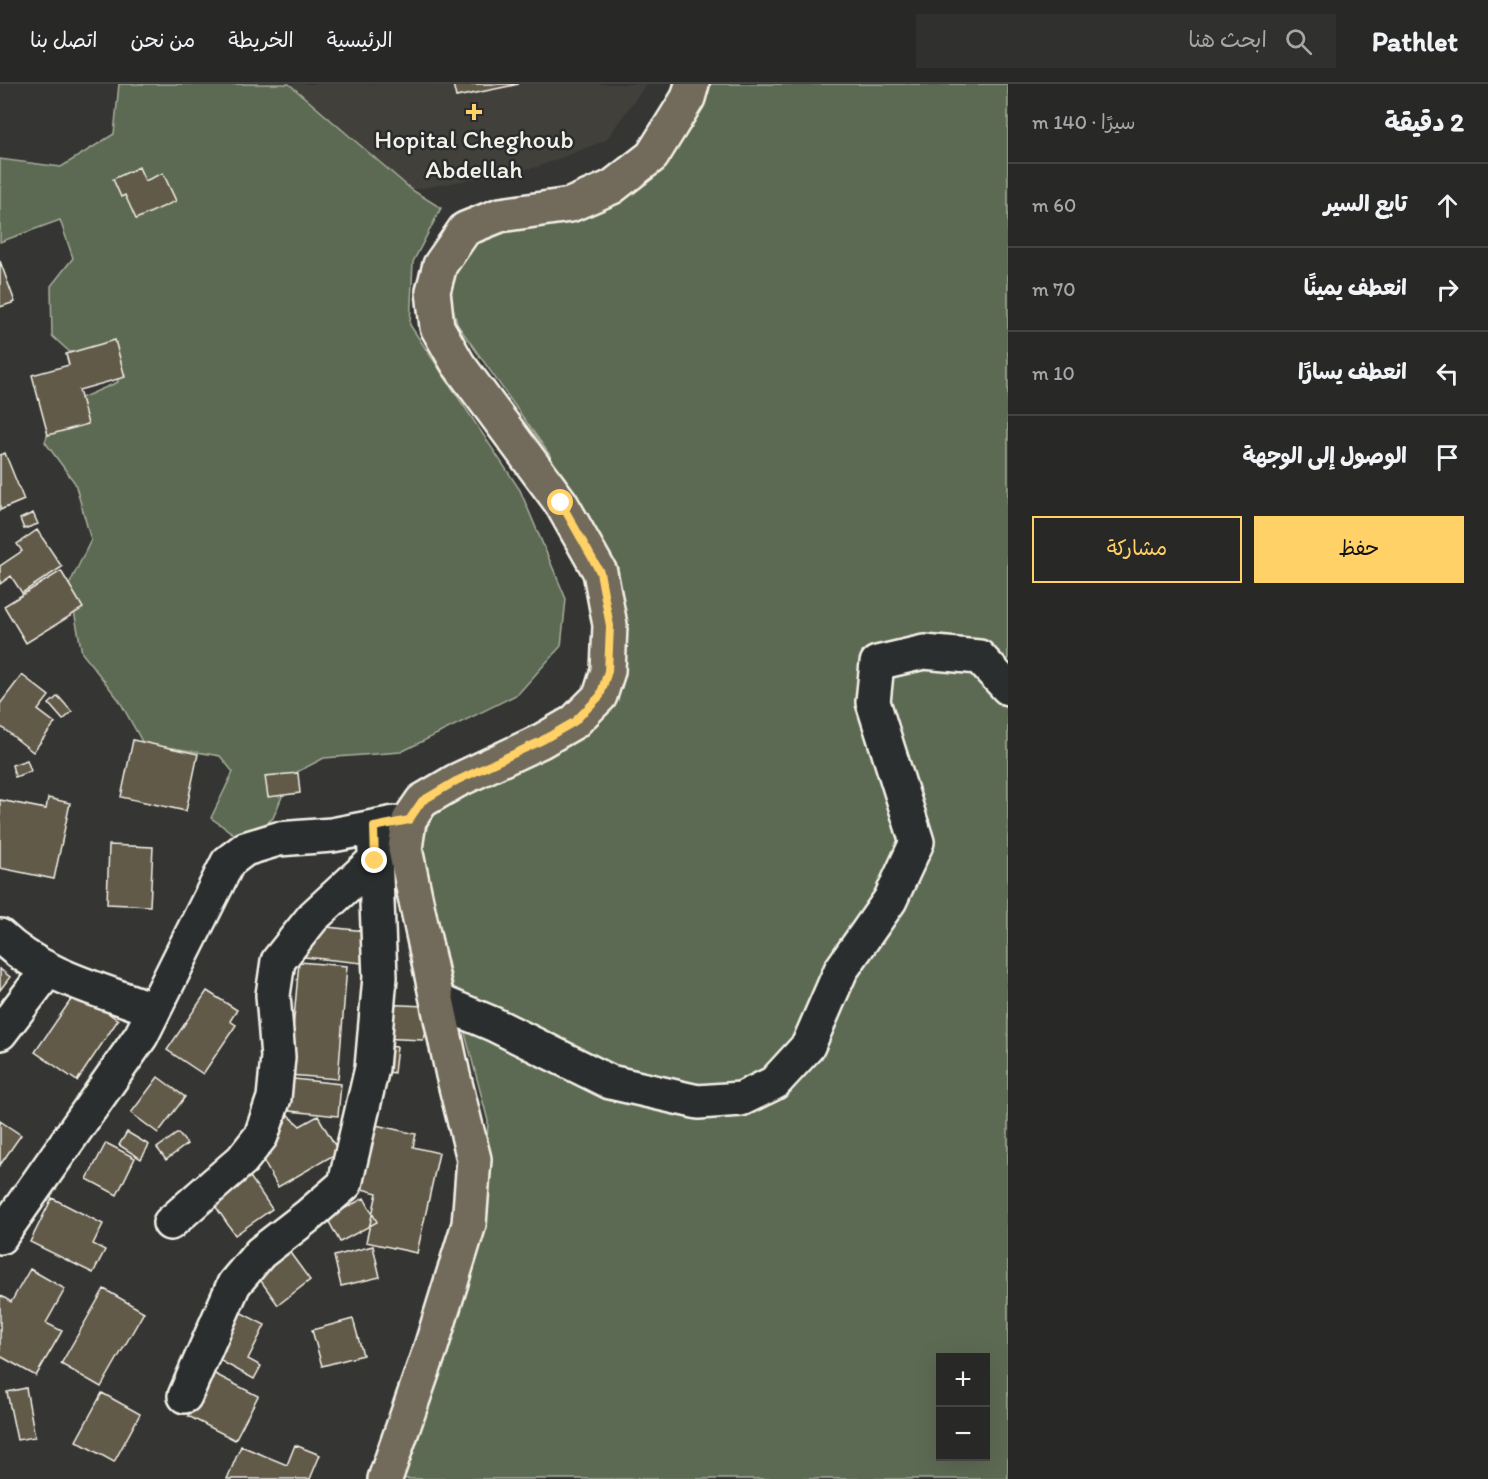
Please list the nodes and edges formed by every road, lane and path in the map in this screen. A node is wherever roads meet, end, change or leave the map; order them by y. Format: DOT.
graph roads {
  1 [pos="692,84"];
  2 [pos="1008,688"];
  3 [pos="409,820"];
  4 [pos="374,827"];
  5 [pos="375,861"];
  6 [pos="0,936"];
  7 [pos="48,970"];
  8 [pos="438,1001"];
  9 [pos="154,1010"];
  10 [pos="0,1033"];
  11 [pos="170,1223"];
  12 [pos="0,1237"];
  13 [pos="185,1396"];
  14 [pos="385,1479"];
  1 -- 3 [label="main road"];
  2 -- 8 [label="street"];
  3 -- 4 [label="street"];
  3 -- 8 [label="main road"];
  4 -- 5 [label="street"];
  4 -- 9 [label="street"];
  5 -- 11 [label="street"];
  5 -- 13 [label="street"];
  6 -- 7 [label="street"];
  7 -- 9 [label="street"];
  7 -- 10 [label="street"];
  8 -- 14 [label="main road"];
  9 -- 12 [label="street"];
}
